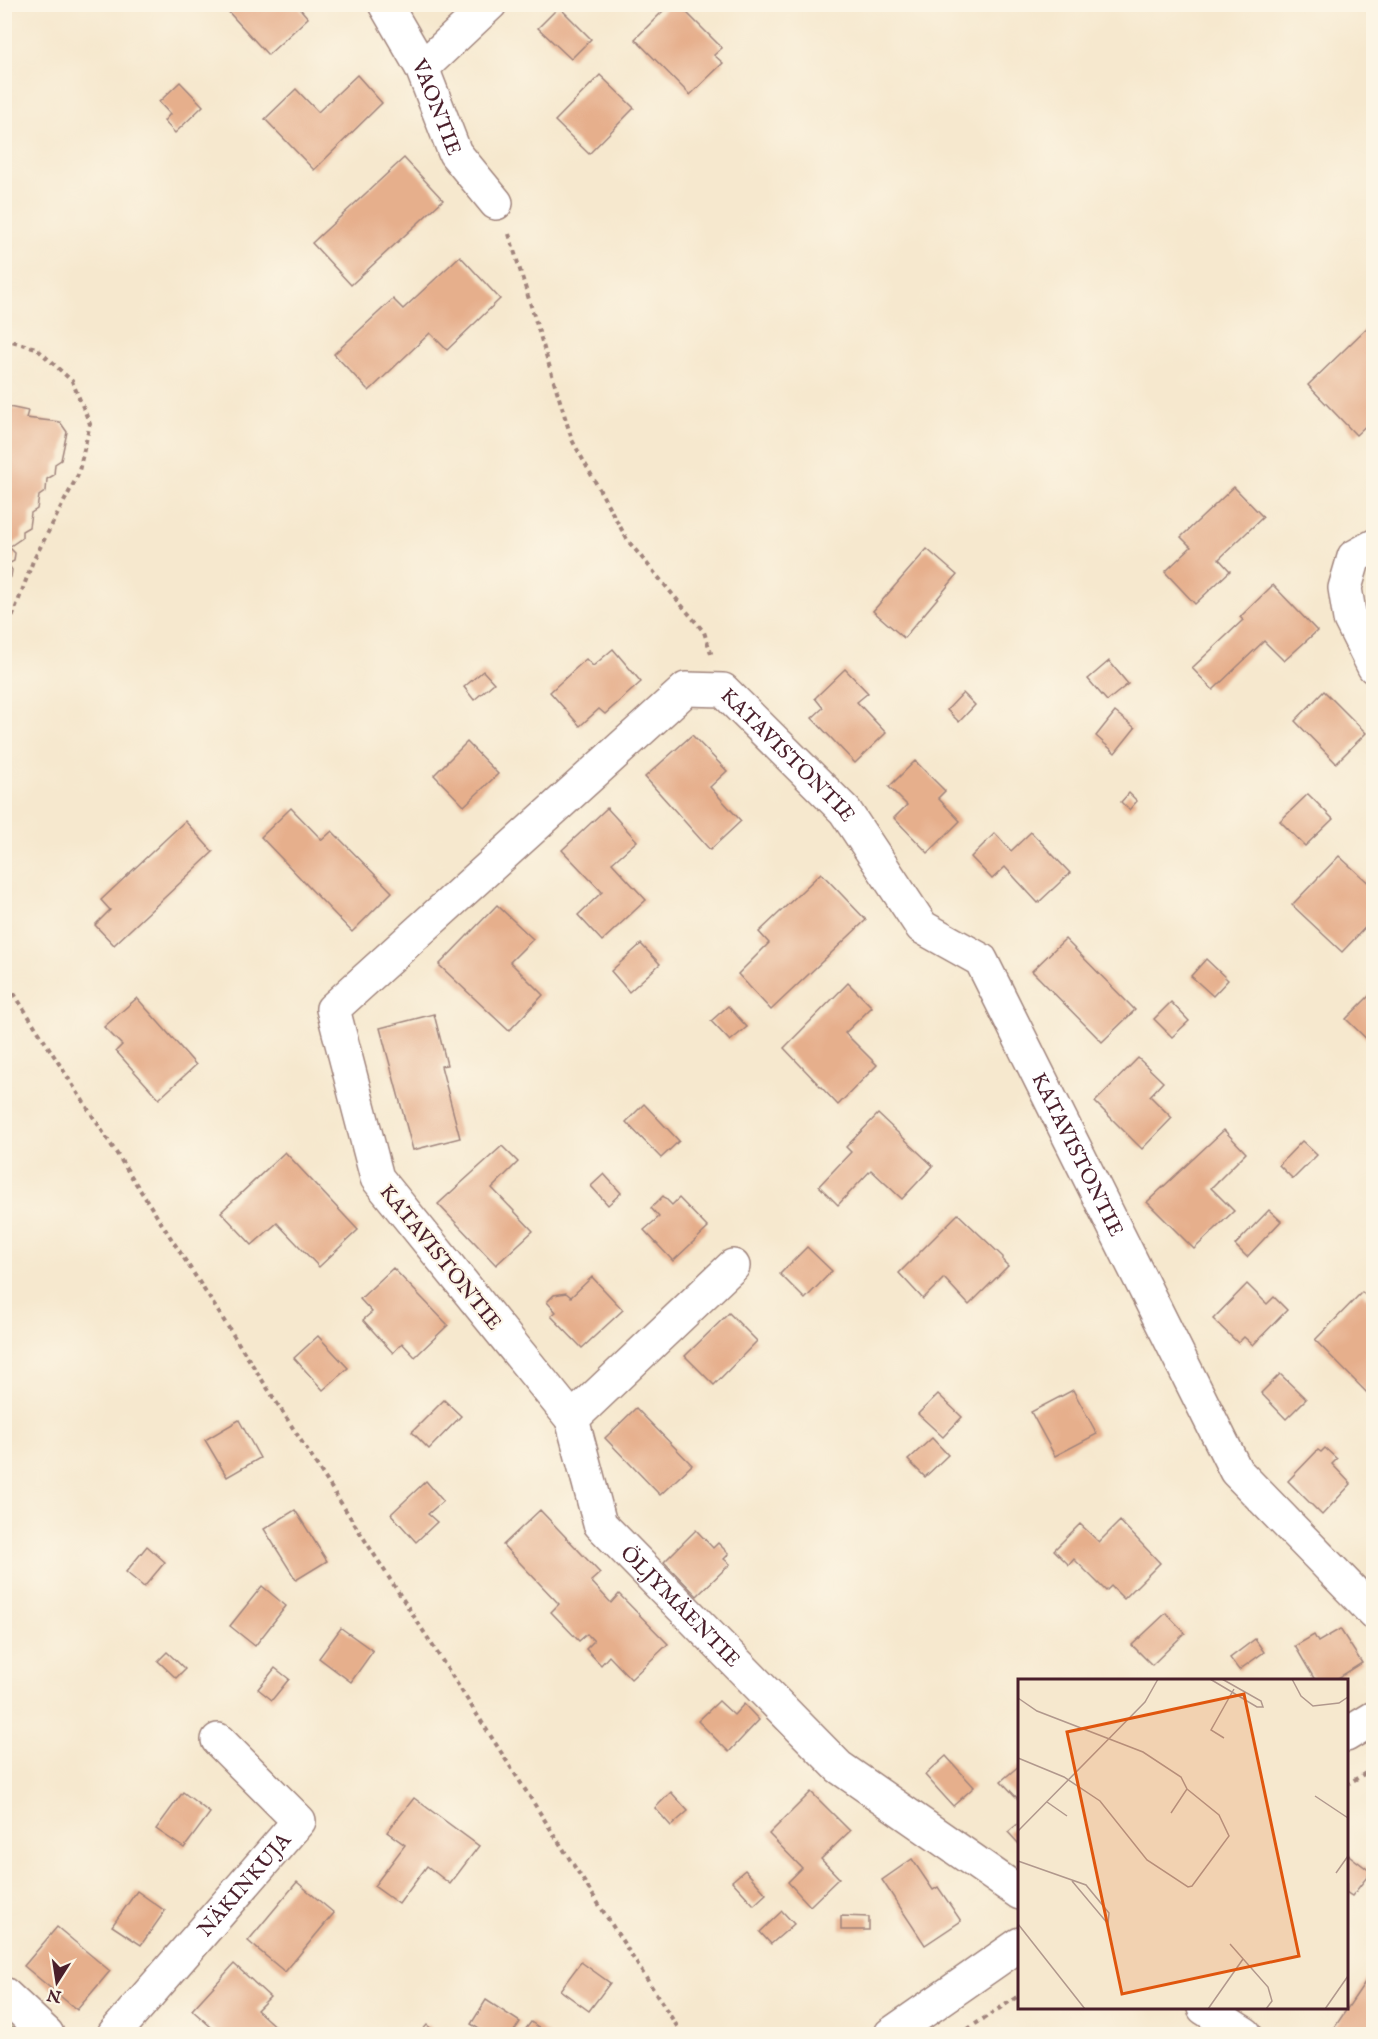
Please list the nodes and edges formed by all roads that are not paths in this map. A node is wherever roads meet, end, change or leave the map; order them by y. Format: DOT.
graph roads {
  1 [pos="385,4"];
  2 [pos="490,4"];
  3 [pos="422,68"];
  4 [pos="496,202"];
  5 [pos="1374,546"];
  6 [pos="1374,667"];
  7 [pos="734,1266"];
  8 [pos="572,1419"];
  9 [pos="1374,1613"];
  10 [pos="1374,1718"];
  11 [pos="1348,1734"];
  12 [pos="218,1740"];
  13 [pos="1018,1892"];
  14 [pos="1018,1945"];
  15 [pos="4,1994"];
  16 [pos="1207,2009"];
  17 [pos="47,2034"];
  18 [pos="114,2034"];
  19 [pos="891,2034"];
  20 [pos="1245,2034"];
  1 -- 3 [label="street, VAONTIE"];
  2 -- 3 [label="street"];
  3 -- 4 [label="street, VAONTIE"];
  5 -- 6 [label="street"];
  7 -- 8 [label="street"];
  8 -- 9 [label="street, KATAVISTONTIE"];
  8 -- 13 [label="street, ÖLJYMÄENTIE"];
  10 -- 11 [label="street"];
  12 -- 18 [label="street, NÄKINKUJA"];
  14 -- 19 [label="street"];
  15 -- 17 [label="street"];
  16 -- 20 [label="street"];
}
